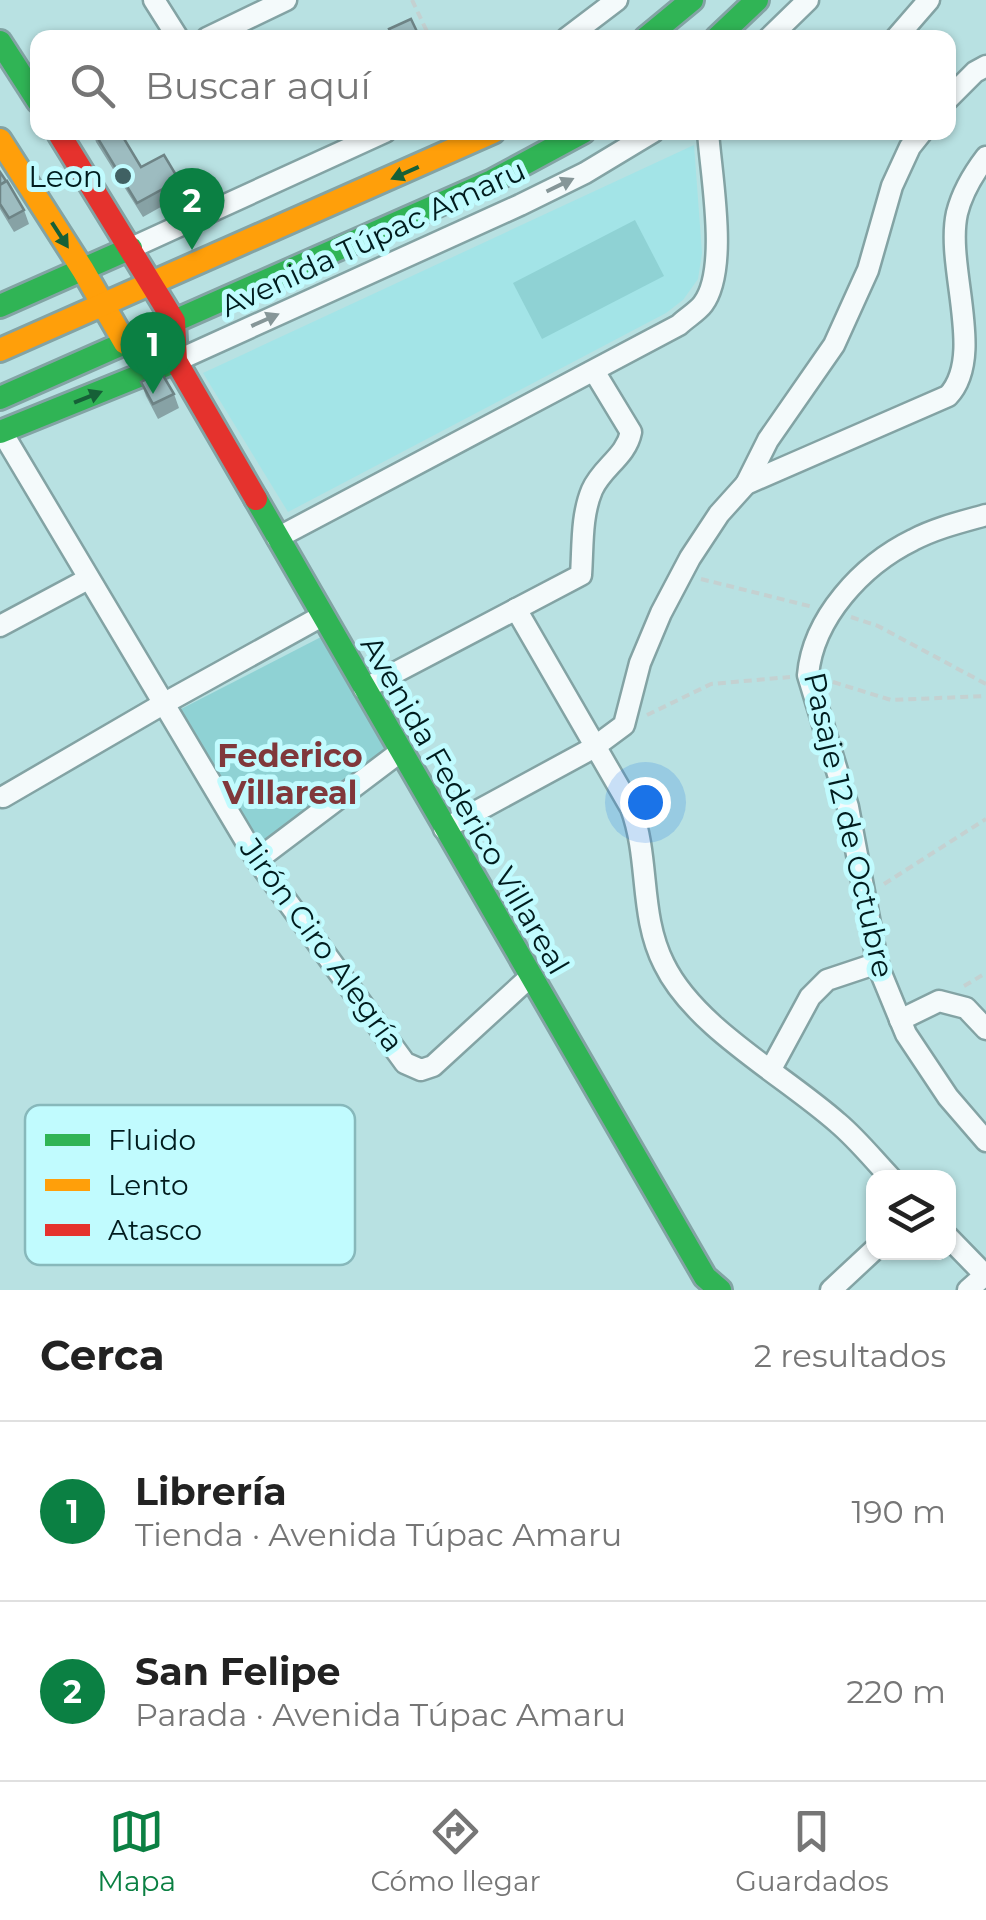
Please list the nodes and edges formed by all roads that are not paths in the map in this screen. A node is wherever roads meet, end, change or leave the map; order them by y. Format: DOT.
graph roads {
  1 [pos="154,0"];
  2 [pos="286,0"];
  3 [pos="617,0"];
  4 [pos="692,0"];
  5 [pos="757,0"];
  6 [pos="808,0"];
  7 [pos="928,0"];
  8 [pos="173,30"];
  9 [pos="224,30"];
  10 [pos="578,30"];
  11 [pos="656,30"];
  12 [pos="725,30"];
  13 [pos="777,30"];
  14 [pos="903,30"];
  15 [pos="0,42"];
  16 [pos="986,66"];
  17 [pos="30,89"];
  18 [pos="956,92"];
  19 [pos="0,140"];
  20 [pos="63,140"];
  21 [pos="367,140"];
  22 [pos="476,140"];
  23 [pos="569,140"];
  24 [pos="640,140"];
  25 [pos="709,140"];
  26 [pos="916,140"];
  27 [pos="986,158"];
  28 [pos="131,248"];
  29 [pos="83,270"];
  30 [pos="153,285"];
  31 [pos="0,306"];
  32 [pos="104,306"];
  33 [pos="174,321"];
  34 [pos="125,343"];
  35 [pos="0,350"];
  36 [pos="176,361"];
  37 [pos="594,371"];
  38 [pos="0,398"];
  39 [pos="1,432"];
  40 [pos="746,484"];
  41 [pos="986,515"];
  42 [pos="276,538"];
  43 [pos="88,578"];
  44 [pos="516,609"];
  45 [pos="322,616"];
  46 [pos="0,626"];
  47 [pos="364,689"];
  48 [pos="163,704"];
  49 [pos="593,748"];
  50 [pos="400,752"];
  51 [pos="3,797"];
  52 [pos="444,829"];
  53 [pos="258,860"];
  54 [pos="878,963"];
  55 [pos="530,977"];
  56 [pos="900,1020"];
  57 [pos="986,1028"];
  58 [pos="771,1069"];
  59 [pos="986,1141"];
  60 [pos="883,1170"];
  61 [pos="956,1245"];
  62 [pos="866,1257"];
  63 [pos="985,1275"];
  64 [pos="709,1286"];
  65 [pos="831,1290"];
  66 [pos="968,1290"];
  1 -- 8 [label="street"];
  2 -- 9 [label="street"];
  3 -- 10 [label="street"];
  4 -- 11 [label="main road"];
  5 -- 12 [label="main road"];
  6 -- 13 [label="street"];
  7 -- 14 [label="street"];
  15 -- 17 [label="main road"];
  16 -- 18 [label="street"];
  19 -- 29 [label="main road, one-way"];
  20 -- 28 [label="main road"];
  21 -- 28 [label="street"];
  22 -- 30 [label="main road, Avenida Túpac Amaru, one-way"];
  23 -- 33 [label="main road, Avenida Túpac Amaru"];
  36 -- 24 [label="street, Avenida Túpac Amaru, one-way"];
  25 -- 37 [label="street"];
  26 -- 40 [label="street"];
  27 -- 40 [label="street"];
  28 -- 29 [label="main road"];
  28 -- 30 [label="main road"];
  29 -- 31 [label="main road"];
  29 -- 32 [label="main road"];
  30 -- 32 [label="main road, Avenida Túpac Amaru"];
  30 -- 33 [label="main road"];
  32 -- 34 [label="main road"];
  32 -- 35 [label="main road, Avenida Túpac Amaru"];
  33 -- 34 [label="main road, Avenida Túpac Amaru"];
  33 -- 36 [label="main road, Avenida Federico Villareal"];
  34 -- 36 [label="main road"];
  34 -- 38 [label="main road, Avenida Túpac Amaru"];
  39 -- 36 [label="main road, Avenida Túpac Amaru, one-way"];
  36 -- 42 [label="main road, Avenida Federico Villareal"];
  37 -- 42 [label="street"];
  37 -- 44 [label="street"];
  39 -- 43 [label="street, Jirón Ciro Alegría"];
  40 -- 49 [label="street"];
  41 -- 54 [label="street, Pasaje 12 de Octubre"];
  42 -- 45 [label="main road, Avenida Federico Villareal"];
  43 -- 46 [label="street"];
  43 -- 48 [label="street, Jirón Ciro Alegría"];
  44 -- 47 [label="street"];
  44 -- 49 [label="street"];
  45 -- 47 [label="main road, Avenida Federico Villareal"];
  45 -- 48 [label="street"];
  47 -- 50 [label="main road, Avenida Federico Villareal"];
  48 -- 51 [label="street"];
  48 -- 53 [label="street, Jirón Ciro Alegría"];
  49 -- 52 [label="street"];
  49 -- 58 [label="street"];
  50 -- 52 [label="main road, Avenida Federico Villareal"];
  50 -- 53 [label="street"];
  52 -- 55 [label="main road, Avenida Federico Villareal"];
  53 -- 55 [label="street, Jirón Ciro Alegría"];
  54 -- 56 [label="street, Pasaje 12 de Octubre"];
  54 -- 58 [label="street"];
  55 -- 64 [label="main road, Avenida Federico Villareal"];
  56 -- 57 [label="street"];
  56 -- 59 [label="street, Pasaje 12 de Octubre"];
  58 -- 60 [label="street"];
  61 -- 63 [label="street"];
  62 -- 65 [label="street"];
  63 -- 66 [label="street"];
}
